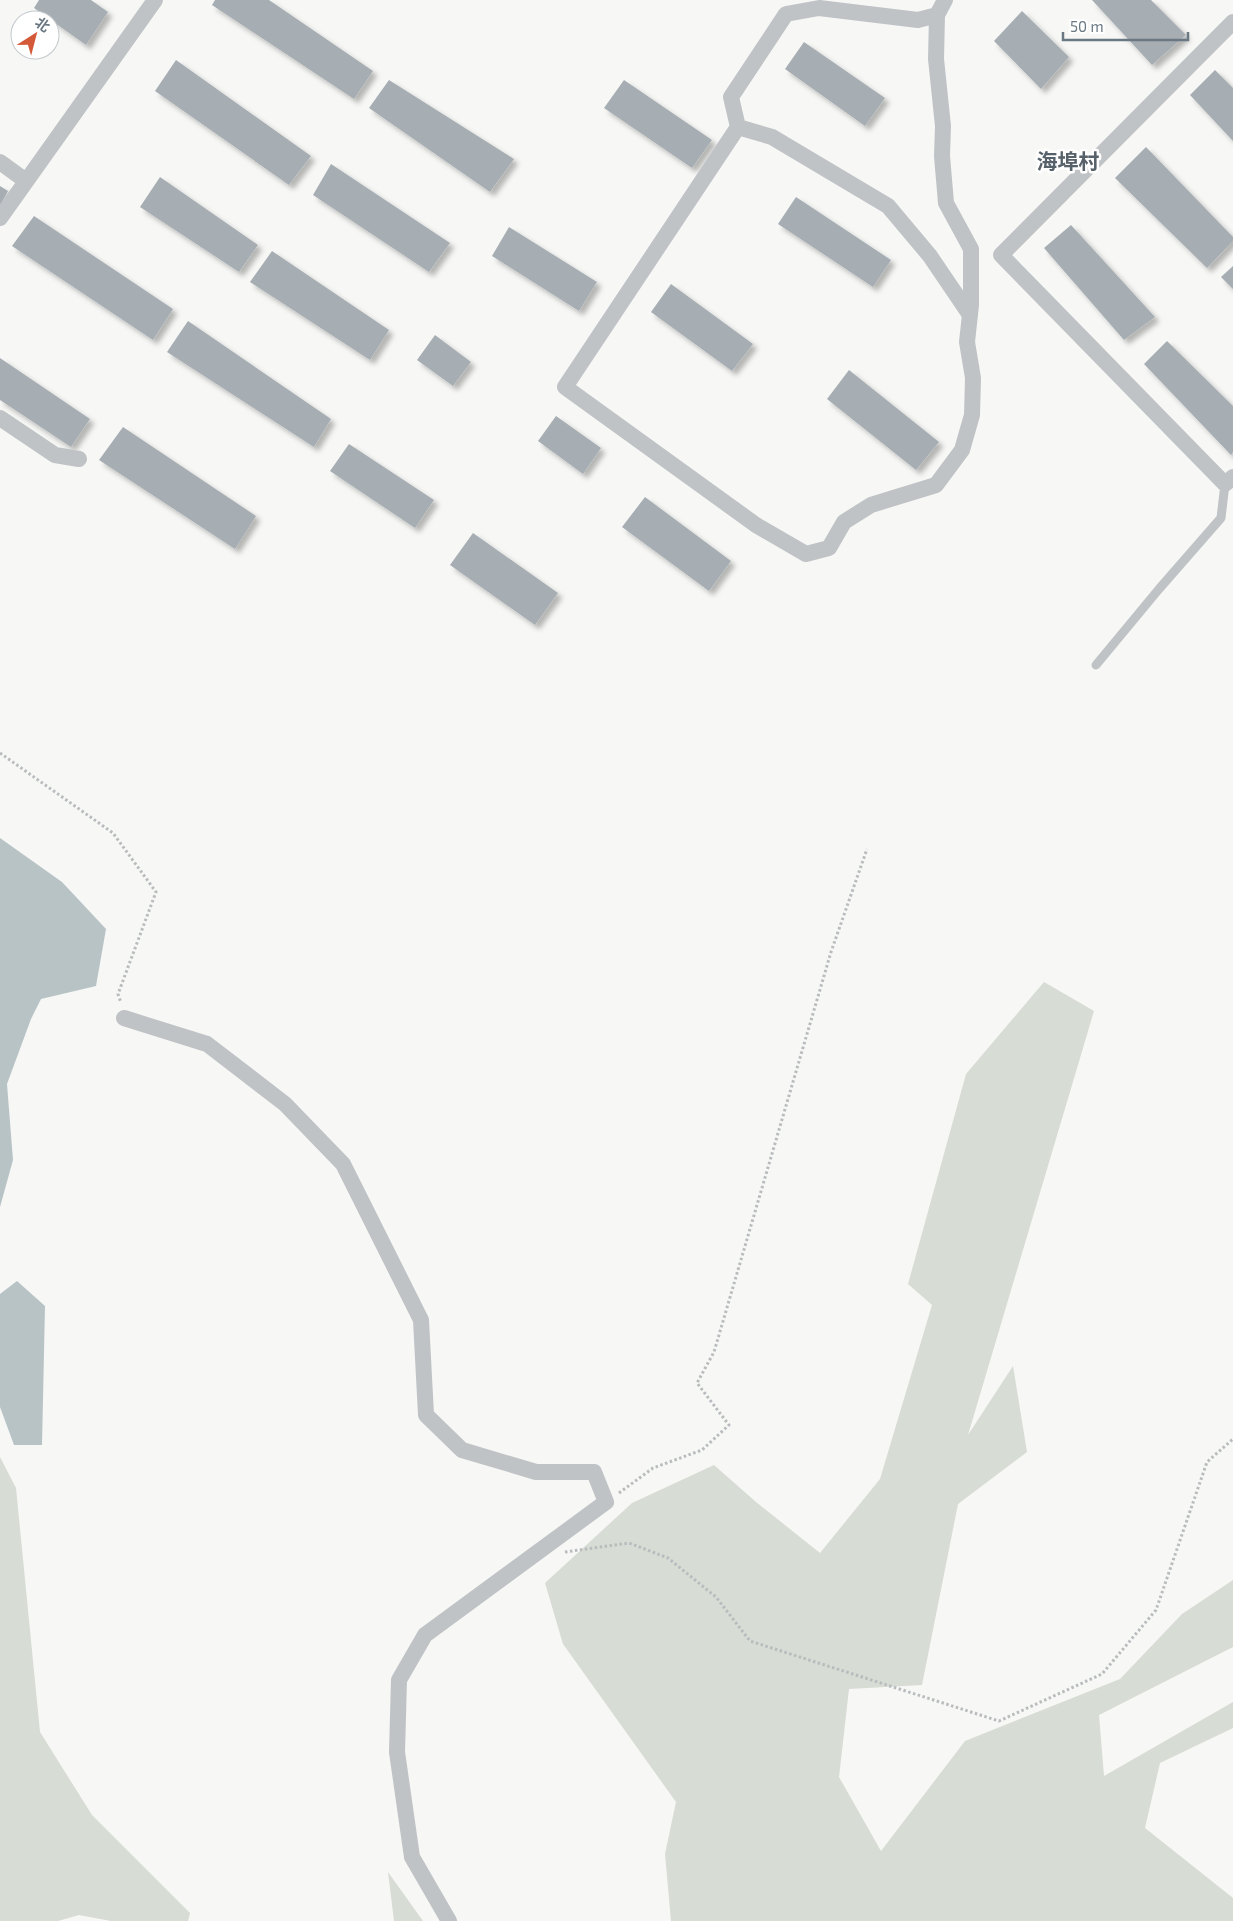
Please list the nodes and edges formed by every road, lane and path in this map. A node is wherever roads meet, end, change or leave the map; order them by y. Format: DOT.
graph roads {
  1 [pos="156,0"];
  2 [pos="945,0"];
  3 [pos="936,15"];
  4 [pos="1233,22"];
  5 [pos="738,127"];
  6 [pos="0,162"];
  7 [pos="26,181"];
  8 [pos="0,218"];
  9 [pos="970,316"];
  10 [pos="0,418"];
  11 [pos="79,459"];
  12 [pos="1229,481"];
  13 [pos="1096,664"];
  14 [pos="0,753"];
  15 [pos="867,849"];
  16 [pos="124,1018"];
  17 [pos="1233,1439"];
  18 [pos="606,1502"];
  19 [pos="560,1553"];
  20 [pos="448,1921"];
  1 -- 7 [label="street"];
  2 -- 3 [label="street"];
  3 -- 5 [label="street"];
  3 -- 9 [label="street"];
  4 -- 12 [label="street"];
  5 -- 9 [label="street"];
  5 -- 9 [label="street"];
  6 -- 7 [label="street"];
  7 -- 8 [label="street"];
  10 -- 11 [label="street"];
  12 -- 13 [label="lane"];
  14 -- 16 [label="path"];
  15 -- 18 [label="path"];
  16 -- 18 [label="street"];
  17 -- 19 [label="path"];
  18 -- 20 [label="street"];
}
